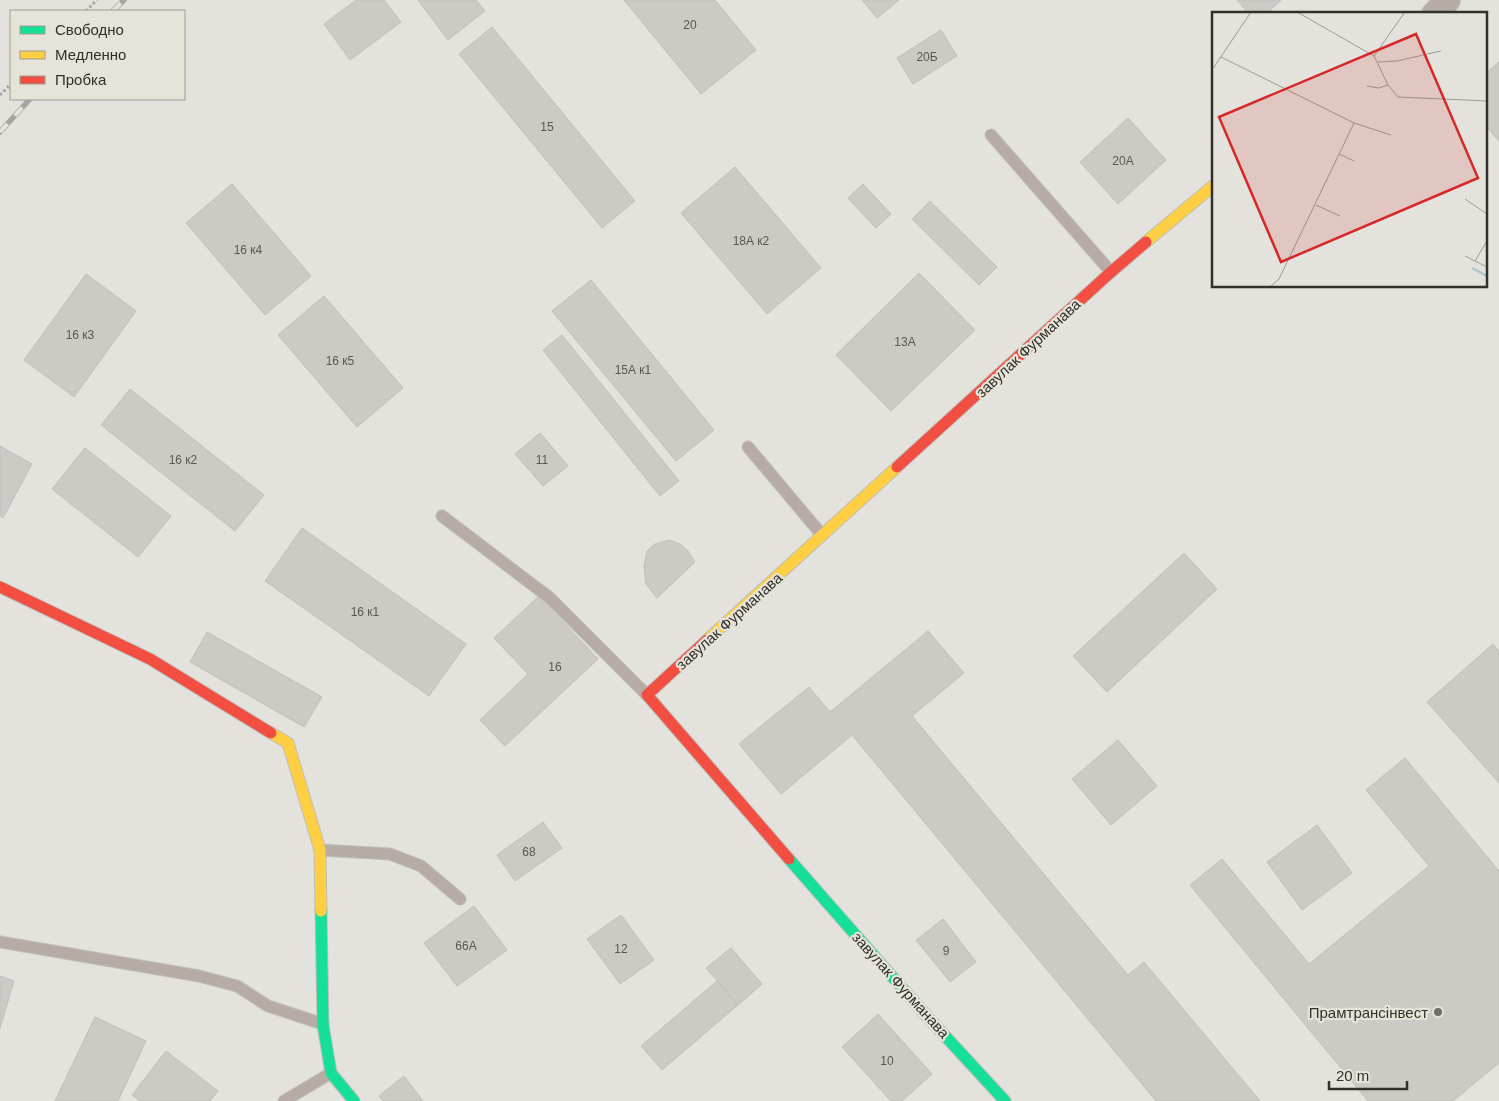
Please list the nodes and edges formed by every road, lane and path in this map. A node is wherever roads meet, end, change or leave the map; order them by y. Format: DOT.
graph roads {
  1 [pos="97,0"];
  2 [pos="1448,0"];
  3 [pos="87,10"];
  4 [pos="1436,12"];
  5 [pos="10,85"];
  6 [pos="0,95"];
  7 [pos="991,135"];
  8 [pos="1212,187"];
  9 [pos="1111,272"];
  10 [pos="748,447"];
  11 [pos="442,516"];
  12 [pos="823,536"];
  13 [pos="0,587"];
  14 [pos="647,695"];
  15 [pos="320,850"];
  16 [pos="460,899"];
  17 [pos="0,942"];
  18 [pos="323,1025"];
  19 [pos="331,1073"];
  20 [pos="284,1101"];
  21 [pos="354,1101"];
  22 [pos="1005,1101"];
  1 -- 3 [label="path"];
  2 -- 4 [label="street"];
  5 -- 6 [label="path"];
  7 -- 9 [label="lane"];
  8 -- 9 [label="street, завулак Фурманава"];
  9 -- 12 [label="street, завулак Фурманава"];
  10 -- 12 [label="lane"];
  11 -- 14 [label="lane"];
  12 -- 14 [label="street, завулак Фурманава"];
  13 -- 15 [label="street"];
  14 -- 22 [label="street, завулак Фурманава"];
  15 -- 16 [label="lane"];
  15 -- 18 [label="street"];
  17 -- 18 [label="lane"];
  18 -- 19 [label="street"];
  19 -- 20 [label="lane"];
  19 -- 21 [label="street"];
}
